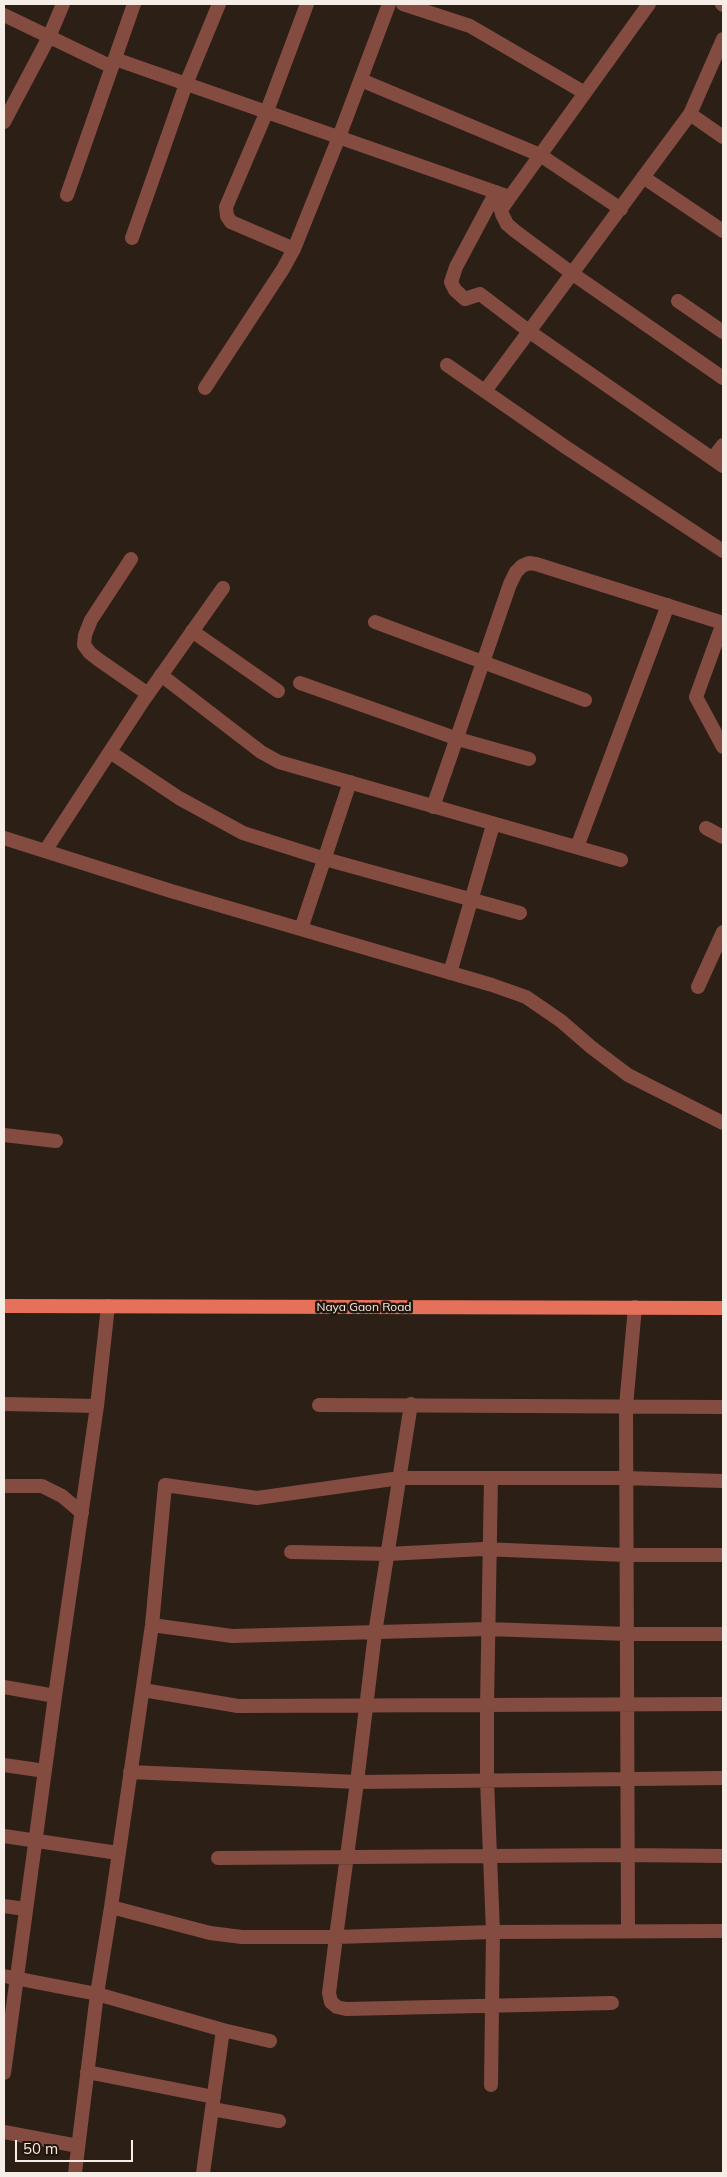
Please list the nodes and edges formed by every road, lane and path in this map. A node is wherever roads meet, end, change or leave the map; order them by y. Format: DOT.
graph roads {
  1 [pos="63,4"];
  2 [pos="134,4"];
  3 [pos="219,4"];
  4 [pos="307,4"];
  5 [pos="389,4"];
  6 [pos="403,4"];
  7 [pos="649,4"];
  8 [pos="4,15"];
  9 [pos="49,37"];
  10 [pos="723,38"];
  11 [pos="114,63"];
  12 [pos="361,80"];
  13 [pos="186,84"];
  14 [pos="585,93"];
  15 [pos="267,111"];
  16 [pos="690,114"];
  17 [pos="4,122"];
  18 [pos="340,137"];
  19 [pos="723,137"];
  20 [pos="540,155"];
  21 [pos="643,177"];
  22 [pos="473,184"];
  23 [pos="496,192"];
  24 [pos="67,195"];
  25 [pos="510,197"];
  26 [pos="488,207"];
  27 [pos="620,209"];
  28 [pos="723,231"];
  29 [pos="132,238"];
  30 [pos="294,249"];
  31 [pos="573,274"];
  32 [pos="678,301"];
  33 [pos="530,332"];
  34 [pos="723,332"];
  35 [pos="447,365"];
  36 [pos="723,378"];
  37 [pos="205,388"];
  38 [pos="485,392"];
  39 [pos="723,445"];
  40 [pos="718,462"];
  41 [pos="723,551"];
  42 [pos="130,559"];
  43 [pos="223,588"];
  44 [pos="668,605"];
  45 [pos="375,622"];
  46 [pos="723,623"];
  47 [pos="192,631"];
  48 [pos="483,664"];
  49 [pos="161,675"];
  50 [pos="300,683"];
  51 [pos="278,691"];
  52 [pos="148,694"];
  53 [pos="585,700"];
  54 [pos="458,738"];
  55 [pos="723,747"];
  56 [pos="110,752"];
  57 [pos="529,759"];
  58 [pos="350,782"];
  59 [pos="433,807"];
  60 [pos="493,825"];
  61 [pos="706,828"];
  62 [pos="723,837"];
  63 [pos="4,838"];
  64 [pos="577,848"];
  65 [pos="45,851"];
  66 [pos="325,859"];
  67 [pos="621,860"];
  68 [pos="471,899"];
  69 [pos="520,913"];
  70 [pos="301,929"];
  71 [pos="723,932"];
  72 [pos="450,972"];
  73 [pos="698,987"];
  74 [pos="723,1123"];
  75 [pos="4,1135"];
  76 [pos="56,1140"];
  77 [pos="4,1306"];
  78 [pos="108,1306"];
  79 [pos="635,1307"];
  80 [pos="723,1308"];
  81 [pos="4,1404"];
  82 [pos="412,1404"];
  83 [pos="319,1405"];
  84 [pos="97,1406"];
  85 [pos="626,1406"];
  86 [pos="723,1407"];
  87 [pos="400,1478"];
  88 [pos="491,1478"];
  89 [pos="625,1478"];
  90 [pos="723,1481"];
  91 [pos="4,1486"];
  92 [pos="82,1514"];
  93 [pos="490,1550"];
  94 [pos="291,1552"];
  95 [pos="388,1554"];
  96 [pos="625,1555"];
  97 [pos="723,1555"];
  98 [pos="152,1625"];
  99 [pos="488,1630"];
  100 [pos="375,1633"];
  101 [pos="627,1634"];
  102 [pos="723,1634"];
  103 [pos="4,1687"];
  104 [pos="143,1690"];
  105 [pos="55,1696"];
  106 [pos="723,1704"];
  107 [pos="367,1705"];
  108 [pos="626,1705"];
  109 [pos="487,1706"];
  110 [pos="4,1765"];
  111 [pos="45,1771"];
  112 [pos="130,1772"];
  113 [pos="627,1778"];
  114 [pos="723,1778"];
  115 [pos="487,1780"];
  116 [pos="357,1782"];
  117 [pos="4,1836"];
  118 [pos="35,1841"];
  119 [pos="118,1853"];
  120 [pos="627,1855"];
  121 [pos="490,1856"];
  122 [pos="723,1856"];
  123 [pos="218,1858"];
  124 [pos="347,1858"];
  125 [pos="4,1906"];
  126 [pos="111,1907"];
  127 [pos="25,1910"];
  128 [pos="628,1930"];
  129 [pos="723,1931"];
  130 [pos="493,1932"];
  131 [pos="336,1937"];
  132 [pos="10,1977"];
  133 [pos="96,1994"];
  134 [pos="612,2003"];
  135 [pos="492,2006"];
  136 [pos="223,2030"];
  137 [pos="270,2040"];
  138 [pos="5,2047"];
  139 [pos="87,2072"];
  140 [pos="4,2074"];
  141 [pos="491,2085"];
  142 [pos="213,2103"];
  143 [pos="280,2121"];
  144 [pos="4,2132"];
  145 [pos="78,2146"];
  146 [pos="75,2173"];
  147 [pos="203,2173"];
  1 -- 9 [label="street"];
  2 -- 11 [label="street"];
  3 -- 13 [label="street"];
  4 -- 15 [label="street"];
  5 -- 12 [label="street"];
  6 -- 14 [label="street"];
  7 -- 14 [label="street"];
  8 -- 9 [label="street"];
  9 -- 11 [label="street"];
  9 -- 17 [label="street"];
  10 -- 16 [label="street"];
  11 -- 13 [label="street"];
  11 -- 24 [label="street"];
  12 -- 18 [label="street"];
  12 -- 20 [label="street"];
  13 -- 15 [label="street"];
  13 -- 29 [label="street"];
  14 -- 20 [label="street"];
  15 -- 18 [label="street"];
  15 -- 30 [label="street"];
  16 -- 19 [label="street"];
  16 -- 21 [label="street"];
  18 -- 22 [label="street"];
  18 -- 30 [label="street"];
  20 -- 25 [label="street"];
  20 -- 27 [label="street"];
  21 -- 27 [label="street"];
  21 -- 28 [label="street"];
  22 -- 23 [label="street"];
  22 -- 26 [label="street"];
  23 -- 25 [label="street"];
  23 -- 26 [label="street"];
  25 -- 31 [label="street"];
  26 -- 33 [label="street"];
  27 -- 31 [label="street"];
  30 -- 37 [label="street"];
  31 -- 33 [label="street"];
  31 -- 36 [label="street"];
  32 -- 34 [label="street"];
  33 -- 38 [label="street"];
  33 -- 40 [label="street"];
  35 -- 38 [label="street"];
  38 -- 41 [label="street"];
  39 -- 40 [label="street"];
  42 -- 52 [label="street"];
  43 -- 47 [label="street"];
  44 -- 46 [label="street"];
  44 -- 48 [label="street"];
  44 -- 64 [label="street"];
  45 -- 48 [label="street"];
  46 -- 55 [label="street"];
  47 -- 49 [label="street"];
  47 -- 51 [label="street"];
  48 -- 53 [label="street"];
  48 -- 54 [label="street"];
  49 -- 52 [label="street"];
  49 -- 58 [label="street"];
  50 -- 54 [label="street"];
  52 -- 56 [label="street"];
  54 -- 57 [label="street"];
  54 -- 59 [label="street"];
  56 -- 65 [label="street"];
  56 -- 66 [label="street"];
  58 -- 59 [label="street"];
  58 -- 66 [label="street"];
  59 -- 60 [label="street"];
  60 -- 64 [label="street"];
  60 -- 68 [label="street"];
  61 -- 62 [label="street"];
  63 -- 65 [label="street"];
  64 -- 67 [label="street"];
  65 -- 70 [label="street"];
  66 -- 68 [label="street"];
  66 -- 70 [label="street"];
  68 -- 69 [label="street"];
  68 -- 72 [label="street"];
  70 -- 72 [label="street"];
  71 -- 73 [label="street"];
  72 -- 74 [label="street"];
  75 -- 76 [label="street"];
  77 -- 78 [label="main road, Naya Gaon Road"];
  78 -- 79 [label="main road, Naya Gaon Road"];
  78 -- 84 [label="street"];
  79 -- 80 [label="main road, Naya Gaon Road"];
  79 -- 85 [label="street"];
  81 -- 84 [label="street"];
  82 -- 83 [label="street"];
  82 -- 85 [label="street"];
  82 -- 87 [label="street"];
  84 -- 92 [label="street"];
  85 -- 86 [label="street"];
  85 -- 89 [label="street"];
  87 -- 88 [label="street"];
  87 -- 95 [label="street"];
  87 -- 98 [label="street"];
  88 -- 89 [label="street"];
  88 -- 93 [label="street"];
  89 -- 90 [label="street"];
  89 -- 96 [label="street"];
  91 -- 92 [label="street"];
  92 -- 105 [label="street"];
  93 -- 95 [label="street"];
  93 -- 96 [label="street"];
  93 -- 99 [label="street"];
  94 -- 95 [label="street"];
  95 -- 100 [label="street"];
  96 -- 97 [label="street"];
  96 -- 101 [label="street"];
  98 -- 100 [label="street"];
  98 -- 104 [label="street"];
  99 -- 100 [label="street"];
  99 -- 101 [label="street"];
  99 -- 109 [label="street"];
  100 -- 107 [label="street"];
  101 -- 102 [label="street"];
  101 -- 108 [label="street"];
  103 -- 105 [label="street"];
  104 -- 107 [label="street"];
  104 -- 112 [label="street"];
  105 -- 111 [label="street"];
  106 -- 108 [label="street"];
  107 -- 109 [label="street"];
  107 -- 116 [label="street"];
  108 -- 109 [label="street"];
  108 -- 113 [label="street"];
  109 -- 115 [label="street"];
  110 -- 111 [label="street"];
  111 -- 118 [label="street"];
  112 -- 116 [label="street"];
  112 -- 119 [label="street"];
  113 -- 114 [label="street"];
  113 -- 115 [label="street"];
  113 -- 120 [label="street"];
  115 -- 116 [label="street"];
  115 -- 121 [label="street"];
  116 -- 124 [label="street"];
  117 -- 118 [label="street"];
  118 -- 119 [label="street"];
  118 -- 127 [label="street"];
  119 -- 126 [label="street"];
  120 -- 121 [label="street"];
  120 -- 122 [label="street"];
  120 -- 128 [label="street"];
  121 -- 124 [label="street"];
  121 -- 130 [label="street"];
  123 -- 124 [label="street"];
  124 -- 131 [label="street"];
  125 -- 127 [label="street"];
  126 -- 131 [label="street"];
  126 -- 133 [label="street"];
  127 -- 132 [label="street"];
  128 -- 129 [label="street"];
  128 -- 130 [label="street"];
  130 -- 131 [label="street"];
  130 -- 135 [label="street"];
  131 -- 135 [label="street"];
  132 -- 133 [label="street"];
  132 -- 138 [label="street"];
  133 -- 136 [label="street"];
  133 -- 139 [label="street"];
  134 -- 135 [label="street"];
  135 -- 141 [label="street"];
  136 -- 137 [label="street"];
  136 -- 142 [label="street"];
  138 -- 140 [label="street"];
  139 -- 142 [label="street"];
  139 -- 145 [label="street"];
  142 -- 143 [label="street"];
  142 -- 147 [label="street"];
  144 -- 145 [label="street"];
  145 -- 146 [label="street"];
}
